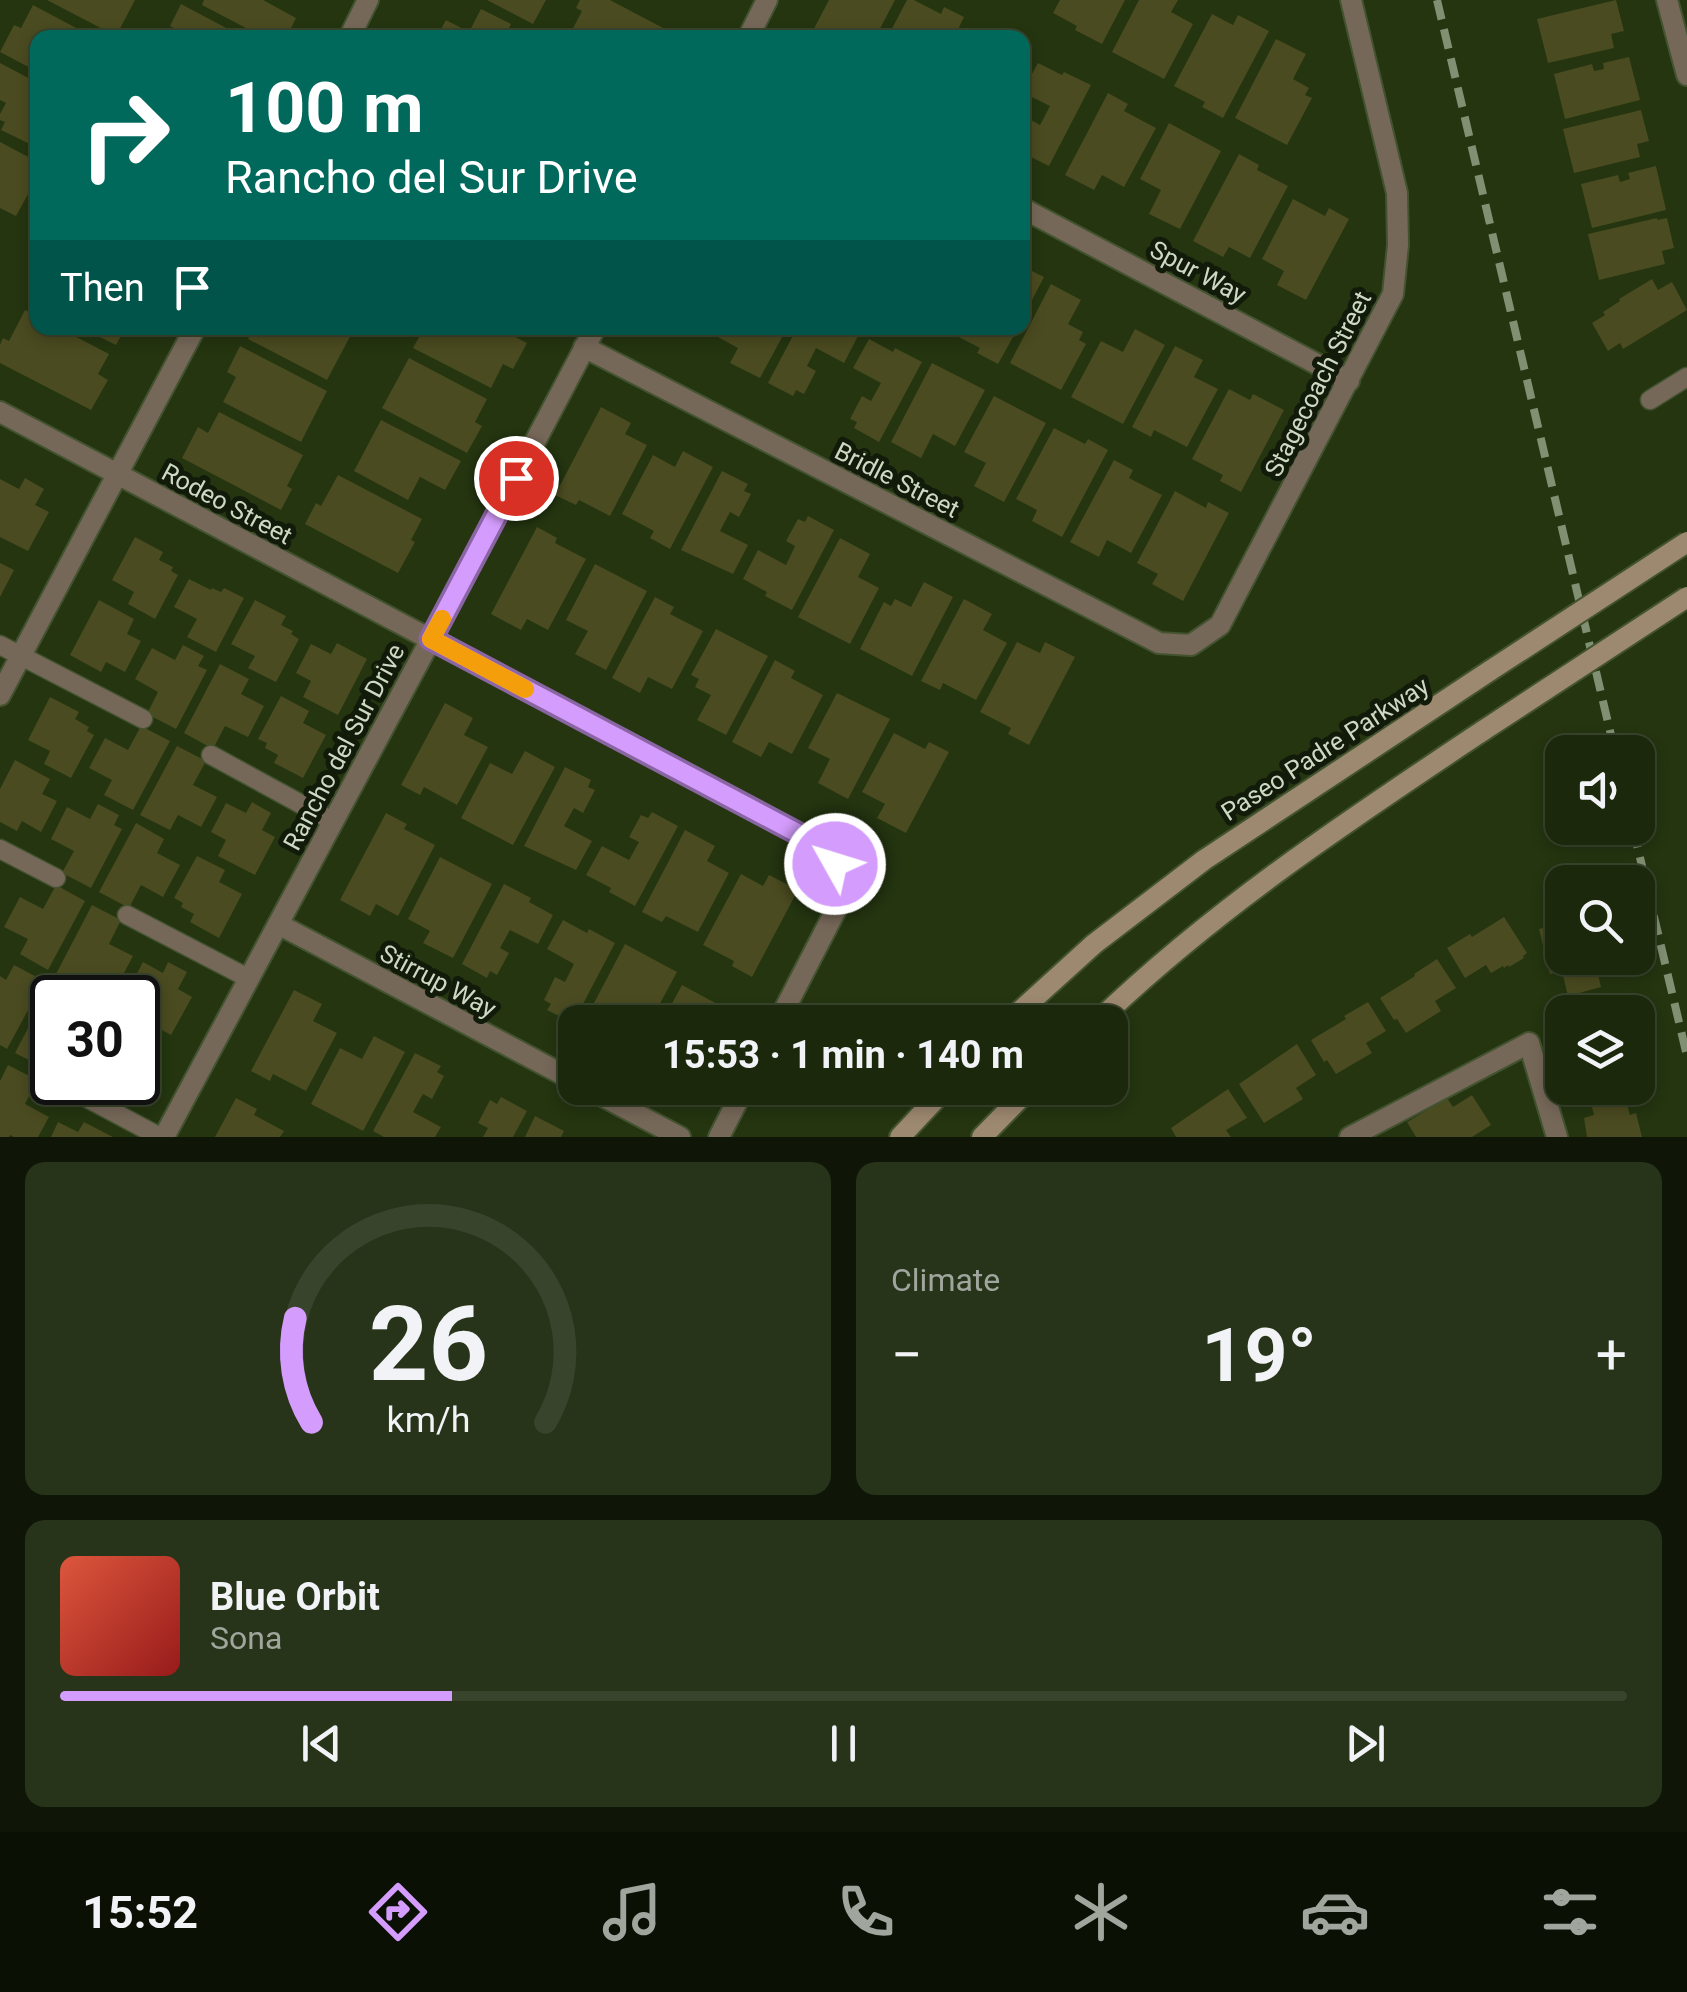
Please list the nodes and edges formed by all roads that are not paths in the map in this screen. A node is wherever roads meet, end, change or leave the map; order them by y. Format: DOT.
graph roads {
  1 [pos="368,0"];
  2 [pos="767,0"];
  3 [pos="1351,0"];
  4 [pos="1666,0"];
  5 [pos="352,30"];
  6 [pos="752,30"];
  7 [pos="1687,75"];
  8 [pos="1030,212"];
  9 [pos="191,335"];
  10 [pos="591,335"];
  11 [pos="584,347"];
  12 [pos="1687,377"];
  13 [pos="1349,381"];
  14 [pos="1650,400"];
  15 [pos="0,412"];
  16 [pos="117,474"];
  17 [pos="1687,542"];
  18 [pos="1687,597"];
  19 [pos="431,639"];
  20 [pos="0,646"];
  21 [pos="1190,646"];
  22 [pos="20,656"];
  23 [pos="0,695"];
  24 [pos="143,719"];
  25 [pos="211,755"];
  26 [pos="332,821"];
  27 [pos="0,850"];
  28 [pos="56,878"];
  29 [pos="127,916"];
  30 [pos="278,924"];
  31 [pos="248,978"];
  32 [pos="787,1005"];
  33 [pos="1027,1005"];
  34 [pos="1116,1005"];
  35 [pos="558,1072"];
  36 [pos="100,1105"];
  37 [pos="619,1105"];
  38 [pos="735,1105"];
  39 [pos="930,1105"];
  40 [pos="1013,1105"];
  41 [pos="162,1137"];
  42 [pos="680,1137"];
  43 [pos="719,1137"];
  44 [pos="900,1137"];
  45 [pos="982,1137"];
  46 [pos="1350,1137"];
  47 [pos="1557,1137"];
  1 -- 5 [label="street"];
  2 -- 6 [label="street"];
  3 -- 13 [label="street, Stagecoach Street"];
  4 -- 7 [label="street"];
  8 -- 13 [label="street, Spur Way"];
  9 -- 16 [label="street"];
  10 -- 11 [label="street, Rancho del Sur Drive"];
  11 -- 19 [label="street, Rancho del Sur Drive"];
  11 -- 21 [label="street, Bridle Street"];
  12 -- 14 [label="lane"];
  13 -- 21 [label="street, Stagecoach Street"];
  15 -- 16 [label="street, Rodeo Street"];
  16 -- 19 [label="street, Rodeo Street"];
  16 -- 22 [label="street"];
  17 -- 33 [label="main road, Paseo Padre Parkway, bridge"];
  18 -- 34 [label="main road, bridge"];
  19 -- 26 [label="street, Rancho del Sur Drive"];
  19 -- 32 [label="street, Rodeo Street"];
  20 -- 22 [label="lane"];
  22 -- 23 [label="street"];
  22 -- 24 [label="lane"];
  25 -- 26 [label="lane"];
  26 -- 30 [label="street, Rancho del Sur Drive"];
  27 -- 28 [label="lane"];
  29 -- 31 [label="lane"];
  30 -- 31 [label="street, Rancho del Sur Drive"];
  30 -- 35 [label="street, Stirrup Way"];
  31 -- 41 [label="street, Rancho del Sur Drive"];
  36 -- 41 [label="lane"];
  37 -- 42 [label="street"];
  38 -- 43 [label="street"];
  39 -- 44 [label="main road"];
  40 -- 45 [label="main road"];
  46 -- 47 [label="street"];
}
